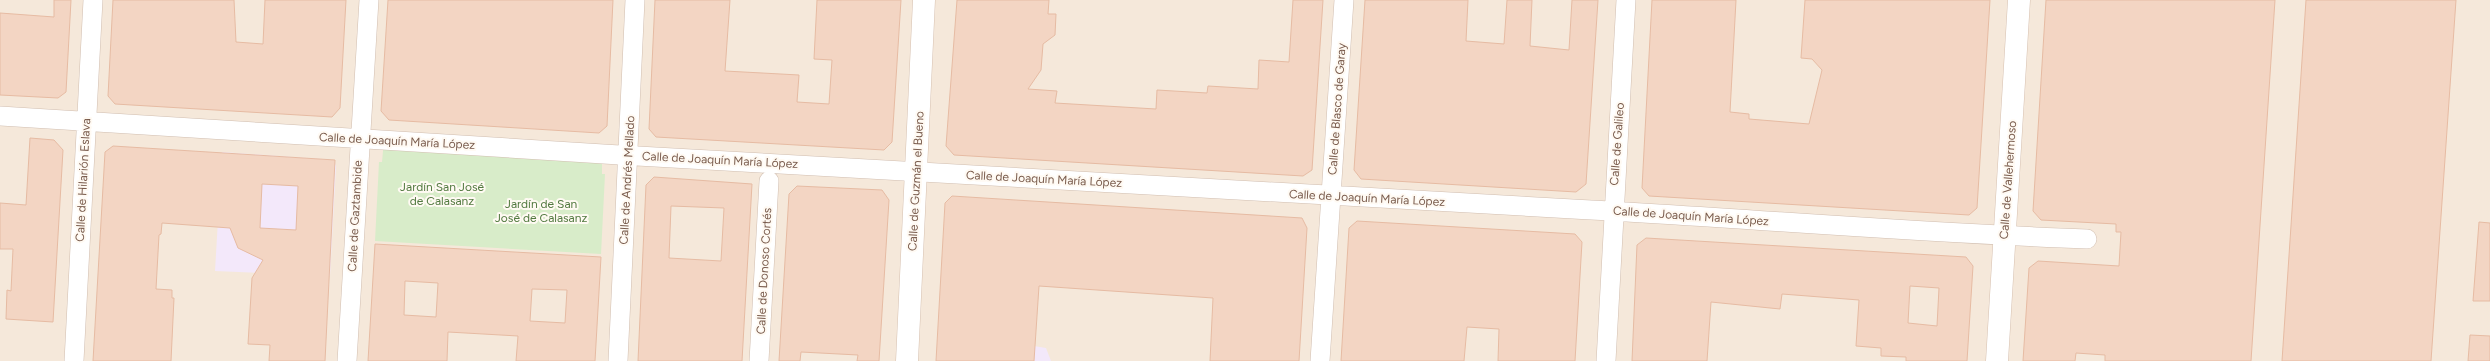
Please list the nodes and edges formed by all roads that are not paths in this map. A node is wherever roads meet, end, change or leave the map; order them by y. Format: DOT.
graph roads {
  1 [pos="93,0"];
  2 [pos="369,0"];
  3 [pos="636,0"];
  4 [pos="924,0"];
  5 [pos="1344,0"];
  6 [pos="1626,0"];
  7 [pos="2019,0"];
  8 [pos="0,116"];
  9 [pos="86,122"];
  10 [pos="360,138"];
  11 [pos="628,155"];
  12 [pos="916,172"];
  13 [pos="769,181"];
  14 [pos="1331,196"];
  15 [pos="1613,211"];
  16 [pos="2004,236"];
  17 [pos="2087,239"];
  18 [pos="74,361"];
  19 [pos="347,361"];
  20 [pos="618,361"];
  21 [pos="759,361"];
  22 [pos="907,361"];
  23 [pos="1320,361"];
  24 [pos="1606,361"];
  25 [pos="1997,361"];
  1 -- 9 [label="street, Calle de Hilarión Eslava"];
  2 -- 10 [label="street, Calle de Gaztambide"];
  3 -- 11 [label="street, Calle de Andrés Mellado"];
  4 -- 12 [label="street, Calle de Guzmán el Bueno"];
  5 -- 14 [label="street, Calle de Blasco de Garay"];
  6 -- 15 [label="street, Calle de Galileo"];
  7 -- 16 [label="street, Calle de Vallehermoso"];
  8 -- 9 [label="street, Calle de Joaquín María López"];
  9 -- 10 [label="street, Calle de Joaquín María López"];
  9 -- 18 [label="street, Calle de Hilarión Eslava"];
  10 -- 11 [label="street, Calle de Joaquín María López"];
  10 -- 19 [label="street, Calle de Gaztambide"];
  11 -- 12 [label="street, Calle de Joaquín María López"];
  11 -- 20 [label="street, Calle de Andrés Mellado"];
  12 -- 14 [label="street, Calle de Joaquín María López"];
  12 -- 22 [label="street, Calle de Guzmán el Bueno"];
  13 -- 21 [label="street, Calle de Donoso Cortés"];
  14 -- 15 [label="street, Calle de Joaquín María López"];
  14 -- 23 [label="street, Calle de Blasco de Garay"];
  15 -- 16 [label="street, Calle de Joaquín María López"];
  15 -- 24 [label="street, Calle de Galileo"];
  16 -- 17 [label="street, Calle de Joaquín María López"];
  16 -- 25 [label="street, Calle de Vallehermoso"];
}
